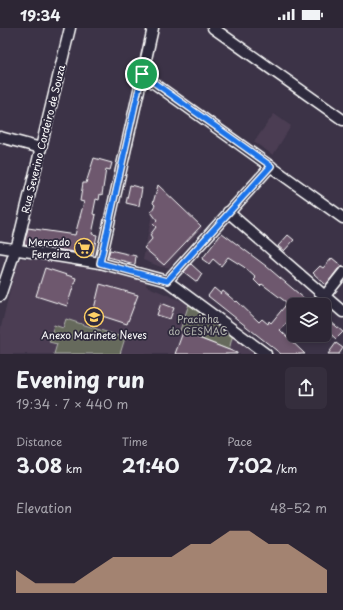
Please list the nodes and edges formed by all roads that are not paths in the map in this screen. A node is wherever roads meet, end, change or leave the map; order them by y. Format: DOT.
graph roads {
  1 [pos="70,28"];
  2 [pos="153,28"];
  3 [pos="214,28"];
  4 [pos="142,74"];
  5 [pos="343,120"];
  6 [pos="0,137"];
  7 [pos="41,148"];
  8 [pos="271,166"];
  9 [pos="228,212"];
  10 [pos="343,218"];
  11 [pos="0,247"];
  12 [pos="15,250"];
  13 [pos="100,263"];
  14 [pos="343,273"];
  15 [pos="167,281"];
  16 [pos="0,296"];
  17 [pos="324,297"];
  18 [pos="343,312"];
  19 [pos="256,351"];
  20 [pos="266,354"];
  1 -- 7 [label="street, Rua Severino Cordeiro de Souza"];
  2 -- 4 [label="street"];
  3 -- 5 [label="street"];
  4 -- 8 [label="street"];
  4 -- 13 [label="street"];
  6 -- 7 [label="street"];
  7 -- 12 [label="street, Rua Severino Cordeiro de Souza"];
  8 -- 9 [label="street"];
  8 -- 10 [label="street"];
  9 -- 15 [label="street"];
  9 -- 17 [label="street"];
  11 -- 12 [label="street"];
  12 -- 13 [label="street"];
  12 -- 16 [label="street, Rua Severino Cordeiro de Souza"];
  13 -- 15 [label="street"];
  14 -- 17 [label="street"];
  15 -- 19 [label="street"];
  17 -- 18 [label="street"];
  19 -- 20 [label="street"];
}
